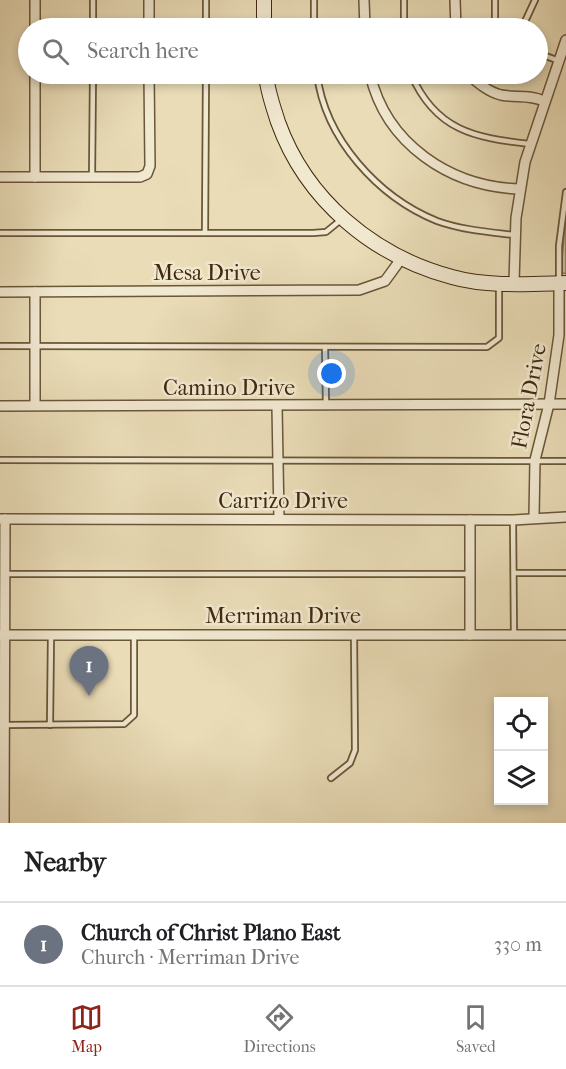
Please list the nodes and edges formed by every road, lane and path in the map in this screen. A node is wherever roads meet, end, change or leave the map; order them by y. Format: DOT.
graph roads {
  1 [pos="35,0"];
  2 [pos="93,0"];
  3 [pos="149,0"];
  4 [pos="206,0"];
  5 [pos="264,0"];
  6 [pos="314,0"];
  7 [pos="364,0"];
  8 [pos="404,0"];
  9 [pos="455,0"];
  10 [pos="495,0"];
  11 [pos="535,0"];
  12 [pos="35,18"];
  13 [pos="93,18"];
  14 [pos="149,18"];
  15 [pos="206,18"];
  16 [pos="264,18"];
  17 [pos="314,18"];
  18 [pos="365,18"];
  19 [pos="404,18"];
  20 [pos="456,18"];
  21 [pos="495,18"];
  22 [pos="527,18"];
  23 [pos="566,40"];
  24 [pos="548,57"];
  25 [pos="559,61"];
  26 [pos="35,84"];
  27 [pos="93,84"];
  28 [pos="149,84"];
  29 [pos="206,84"];
  30 [pos="267,84"];
  31 [pos="321,84"];
  32 [pos="372,84"];
  33 [pos="416,84"];
  34 [pos="479,84"];
  35 [pos="544,101"];
  36 [pos="530,144"];
  37 [pos="0,177"];
  38 [pos="35,177"];
  39 [pos="92,177"];
  40 [pos="519,189"];
  41 [pos="566,192"];
  42 [pos="342,219"];
  43 [pos="0,233"];
  44 [pos="205,233"];
  45 [pos="514,235"];
  46 [pos="401,259"];
  47 [pos="506,282"];
  48 [pos="562,283"];
  49 [pos="0,292"];
  50 [pos="35,292"];
  51 [pos="562,341"];
  52 [pos="0,346"];
  53 [pos="35,346"];
  54 [pos="325,347"];
  55 [pos="549,404"];
  56 [pos="566,404"];
  57 [pos="0,405"];
  58 [pos="35,405"];
  59 [pos="277,406"];
  60 [pos="326,406"];
  61 [pos="0,460"];
  62 [pos="535,460"];
  63 [pos="278,461"];
  64 [pos="566,461"];
  65 [pos="534,517"];
  66 [pos="566,517"];
  67 [pos="3,519"];
  68 [pos="279,519"];
  69 [pos="470,520"];
  70 [pos="513,520"];
  71 [pos="514,573"];
  72 [pos="566,573"];
  73 [pos="470,574"];
  74 [pos="3,575"];
  75 [pos="2,634"];
  76 [pos="51,634"];
  77 [pos="134,635"];
  78 [pos="354,635"];
  79 [pos="470,635"];
  80 [pos="514,635"];
  81 [pos="566,635"];
  82 [pos="50,724"];
  83 [pos="4,725"];
  84 [pos="331,778"];
  85 [pos="4,823"];
  1 -- 12 [label="street"];
  2 -- 13 [label="lane"];
  3 -- 14 [label="street"];
  4 -- 15 [label="lane"];
  5 -- 16 [label="street"];
  6 -- 17 [label="lane"];
  7 -- 18 [label="street"];
  8 -- 19 [label="lane"];
  9 -- 20 [label="street"];
  10 -- 21 [label="lane"];
  11 -- 22 [label="lane"];
  23 -- 25 [label="street"];
  24 -- 25 [label="lane"];
  25 -- 35 [label="street"];
  26 -- 38 [label="street"];
  27 -- 39 [label="lane"];
  28 -- 39 [label="street"];
  29 -- 44 [label="lane"];
  30 -- 42 [label="street"];
  31 -- 45 [label="lane"];
  32 -- 40 [label="street"];
  33 -- 36 [label="lane"];
  34 -- 35 [label="street"];
  35 -- 36 [label="street"];
  36 -- 40 [label="street"];
  37 -- 38 [label="street"];
  38 -- 39 [label="street"];
  40 -- 45 [label="street"];
  41 -- 48 [label="lane"];
  42 -- 44 [label="lane"];
  42 -- 46 [label="street"];
  43 -- 44 [label="lane"];
  45 -- 47 [label="street"];
  46 -- 47 [label="street"];
  46 -- 50 [label="street, Mesa Drive"];
  47 -- 48 [label="street"];
  47 -- 54 [label="lane"];
  48 -- 51 [label="street, Flora Drive"];
  49 -- 50 [label="street, Mesa Drive"];
  50 -- 53 [label="street"];
  51 -- 55 [label="street, Flora Drive"];
  52 -- 53 [label="lane"];
  53 -- 54 [label="lane"];
  53 -- 58 [label="street"];
  54 -- 60 [label="lane"];
  55 -- 56 [label="street, Camino Drive"];
  55 -- 60 [label="street, Camino Drive"];
  55 -- 62 [label="street, Flora Drive"];
  57 -- 58 [label="street, Camino Drive"];
  58 -- 59 [label="street, Camino Drive"];
  59 -- 60 [label="street, Camino Drive"];
  59 -- 63 [label="street"];
  61 -- 63 [label="lane"];
  62 -- 63 [label="lane"];
  62 -- 64 [label="lane"];
  62 -- 65 [label="street, Flora Drive"];
  63 -- 68 [label="street"];
  65 -- 66 [label="street, Carrizo Drive"];
  65 -- 70 [label="street, Carrizo Drive"];
  67 -- 68 [label="street, Carrizo Drive"];
  67 -- 74 [label="street"];
  68 -- 69 [label="street, Carrizo Drive"];
  69 -- 70 [label="street, Carrizo Drive"];
  69 -- 73 [label="street"];
  70 -- 71 [label="lane"];
  71 -- 72 [label="lane"];
  71 -- 80 [label="lane"];
  73 -- 74 [label="lane"];
  73 -- 79 [label="street"];
  74 -- 75 [label="street"];
  75 -- 76 [label="street, Merriman Drive"];
  75 -- 83 [label="street"];
  76 -- 77 [label="street, Merriman Drive"];
  76 -- 82 [label="lane"];
  77 -- 78 [label="street, Merriman Drive"];
  77 -- 82 [label="lane"];
  78 -- 79 [label="street, Merriman Drive"];
  78 -- 84 [label="lane"];
  79 -- 80 [label="street, Merriman Drive"];
  80 -- 81 [label="street, Merriman Drive"];
  82 -- 83 [label="lane"];
  83 -- 85 [label="street"];
}
